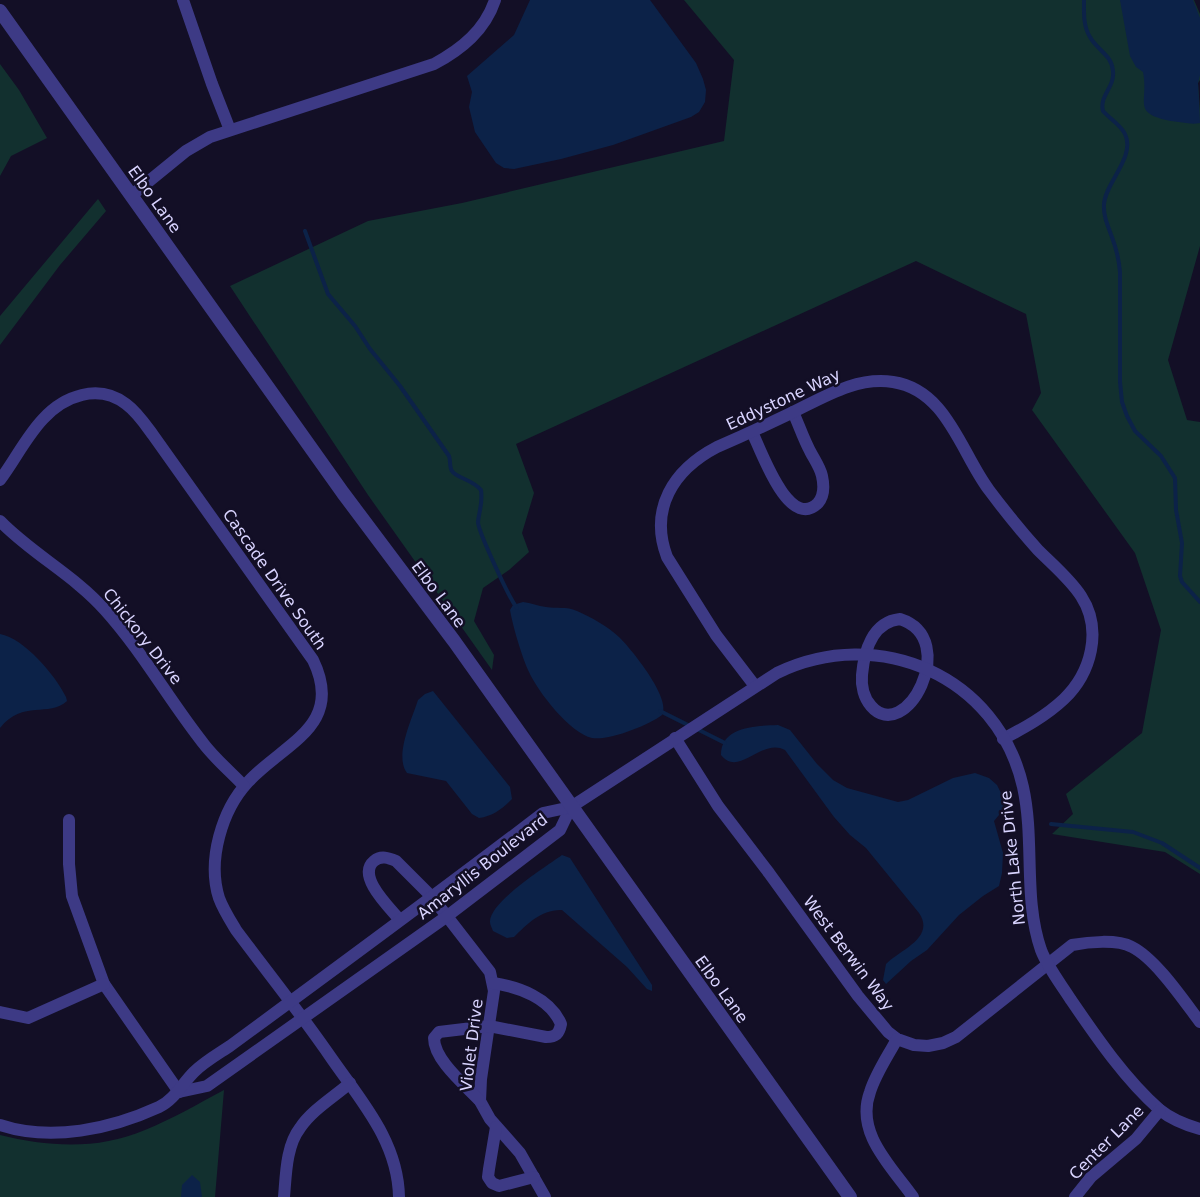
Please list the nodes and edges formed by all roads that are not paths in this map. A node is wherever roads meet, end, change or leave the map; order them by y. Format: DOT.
graph roads {
  1 [pos="183,0"];
  2 [pos="495,0"];
  3 [pos="0,11"];
  4 [pos="230,130"];
  5 [pos="132,195"];
  6 [pos="793,412"];
  7 [pos="752,432"];
  8 [pos="0,480"];
  9 [pos="0,521"];
  10 [pos="866,654"];
  11 [pos="926,669"];
  12 [pos="755,686"];
  13 [pos="675,738"];
  14 [pos="1003,739"];
  15 [pos="244,786"];
  16 [pos="571,807"];
  17 [pos="69,820"];
  18 [pos="432,897"];
  19 [pos="446,916"];
  20 [pos="400,920"];
  21 [pos="1047,964"];
  22 [pos="493,983"];
  23 [pos="104,984"];
  24 [pos="291,1002"];
  25 [pos="0,1012"];
  26 [pos="303,1018"];
  27 [pos="1200,1022"];
  28 [pos="489,1026"];
  29 [pos="897,1038"];
  30 [pos="350,1083"];
  31 [pos="179,1092"];
  32 [pos="480,1101"];
  33 [pos="1160,1110"];
  34 [pos="0,1125"];
  35 [pos="496,1127"];
  36 [pos="1200,1130"];
  37 [pos="534,1177"];
  38 [pos="284,1197"];
  39 [pos="399,1197"];
  40 [pos="545,1197"];
  41 [pos="850,1197"];
  42 [pos="913,1197"];
  43 [pos="1076,1197"];
  1 -- 4 [label="street"];
  2 -- 4 [label="street"];
  3 -- 5 [label="street, Elbo Lane"];
  4 -- 5 [label="street"];
  5 -- 16 [label="street, Elbo Lane"];
  6 -- 7 [label="street, Eddystone Way"];
  6 -- 7 [label="street"];
  6 -- 14 [label="street, Eddystone Way"];
  7 -- 12 [label="street, Eddystone Way"];
  8 -- 15 [label="street, Cascade Drive South"];
  9 -- 15 [label="street, Chickory Drive"];
  10 -- 11 [label="street, North Lake Drive"];
  10 -- 11 [label="street"];
  10 -- 11 [label="street"];
  10 -- 12 [label="street, North Lake Drive"];
  11 -- 14 [label="street, North Lake Drive"];
  12 -- 13 [label="street, North Lake Drive"];
  13 -- 16 [label="street, North Lake Drive"];
  13 -- 29 [label="street, West Berwin Way"];
  14 -- 21 [label="street, North Lake Drive"];
  15 -- 24 [label="street, Cascade Drive South"];
  16 -- 18 [label="street, Amaryllis Boulevard"];
  16 -- 19 [label="street, Amaryllis Boulevard"];
  16 -- 41 [label="street, Elbo Lane"];
  17 -- 23 [label="street"];
  18 -- 19 [label="street, Violet Drive"];
  18 -- 20 [label="street, Amaryllis Boulevard"];
  18 -- 20 [label="street, Violet Drive"];
  19 -- 22 [label="street, Violet Drive"];
  19 -- 26 [label="street, Amaryllis Boulevard"];
  20 -- 24 [label="street, Amaryllis Boulevard"];
  21 -- 27 [label="street, West Berwin Way"];
  21 -- 29 [label="street, West Berwin Way"];
  21 -- 33 [label="street, North Lake Drive"];
  22 -- 28 [label="street, Violet Drive"];
  22 -- 28 [label="street"];
  23 -- 25 [label="street"];
  23 -- 31 [label="street"];
  24 -- 26 [label="street, Cascade Drive South"];
  24 -- 31 [label="street, Amaryllis Boulevard"];
  26 -- 30 [label="street, Cascade Drive South"];
  26 -- 31 [label="street, Amaryllis Boulevard"];
  28 -- 32 [label="street, Violet Drive"];
  28 -- 32 [label="street"];
  29 -- 42 [label="street"];
  30 -- 38 [label="street"];
  30 -- 39 [label="street, Cascade Drive South"];
  31 -- 34 [label="street, Amaryllis Boulevard"];
  32 -- 35 [label="street, Violet Drive"];
  33 -- 36 [label="street, North Lake Drive"];
  33 -- 43 [label="street, Center Lane"];
  35 -- 37 [label="street, Violet Drive"];
  35 -- 37 [label="street"];
  37 -- 40 [label="street, Violet Drive"];
}
